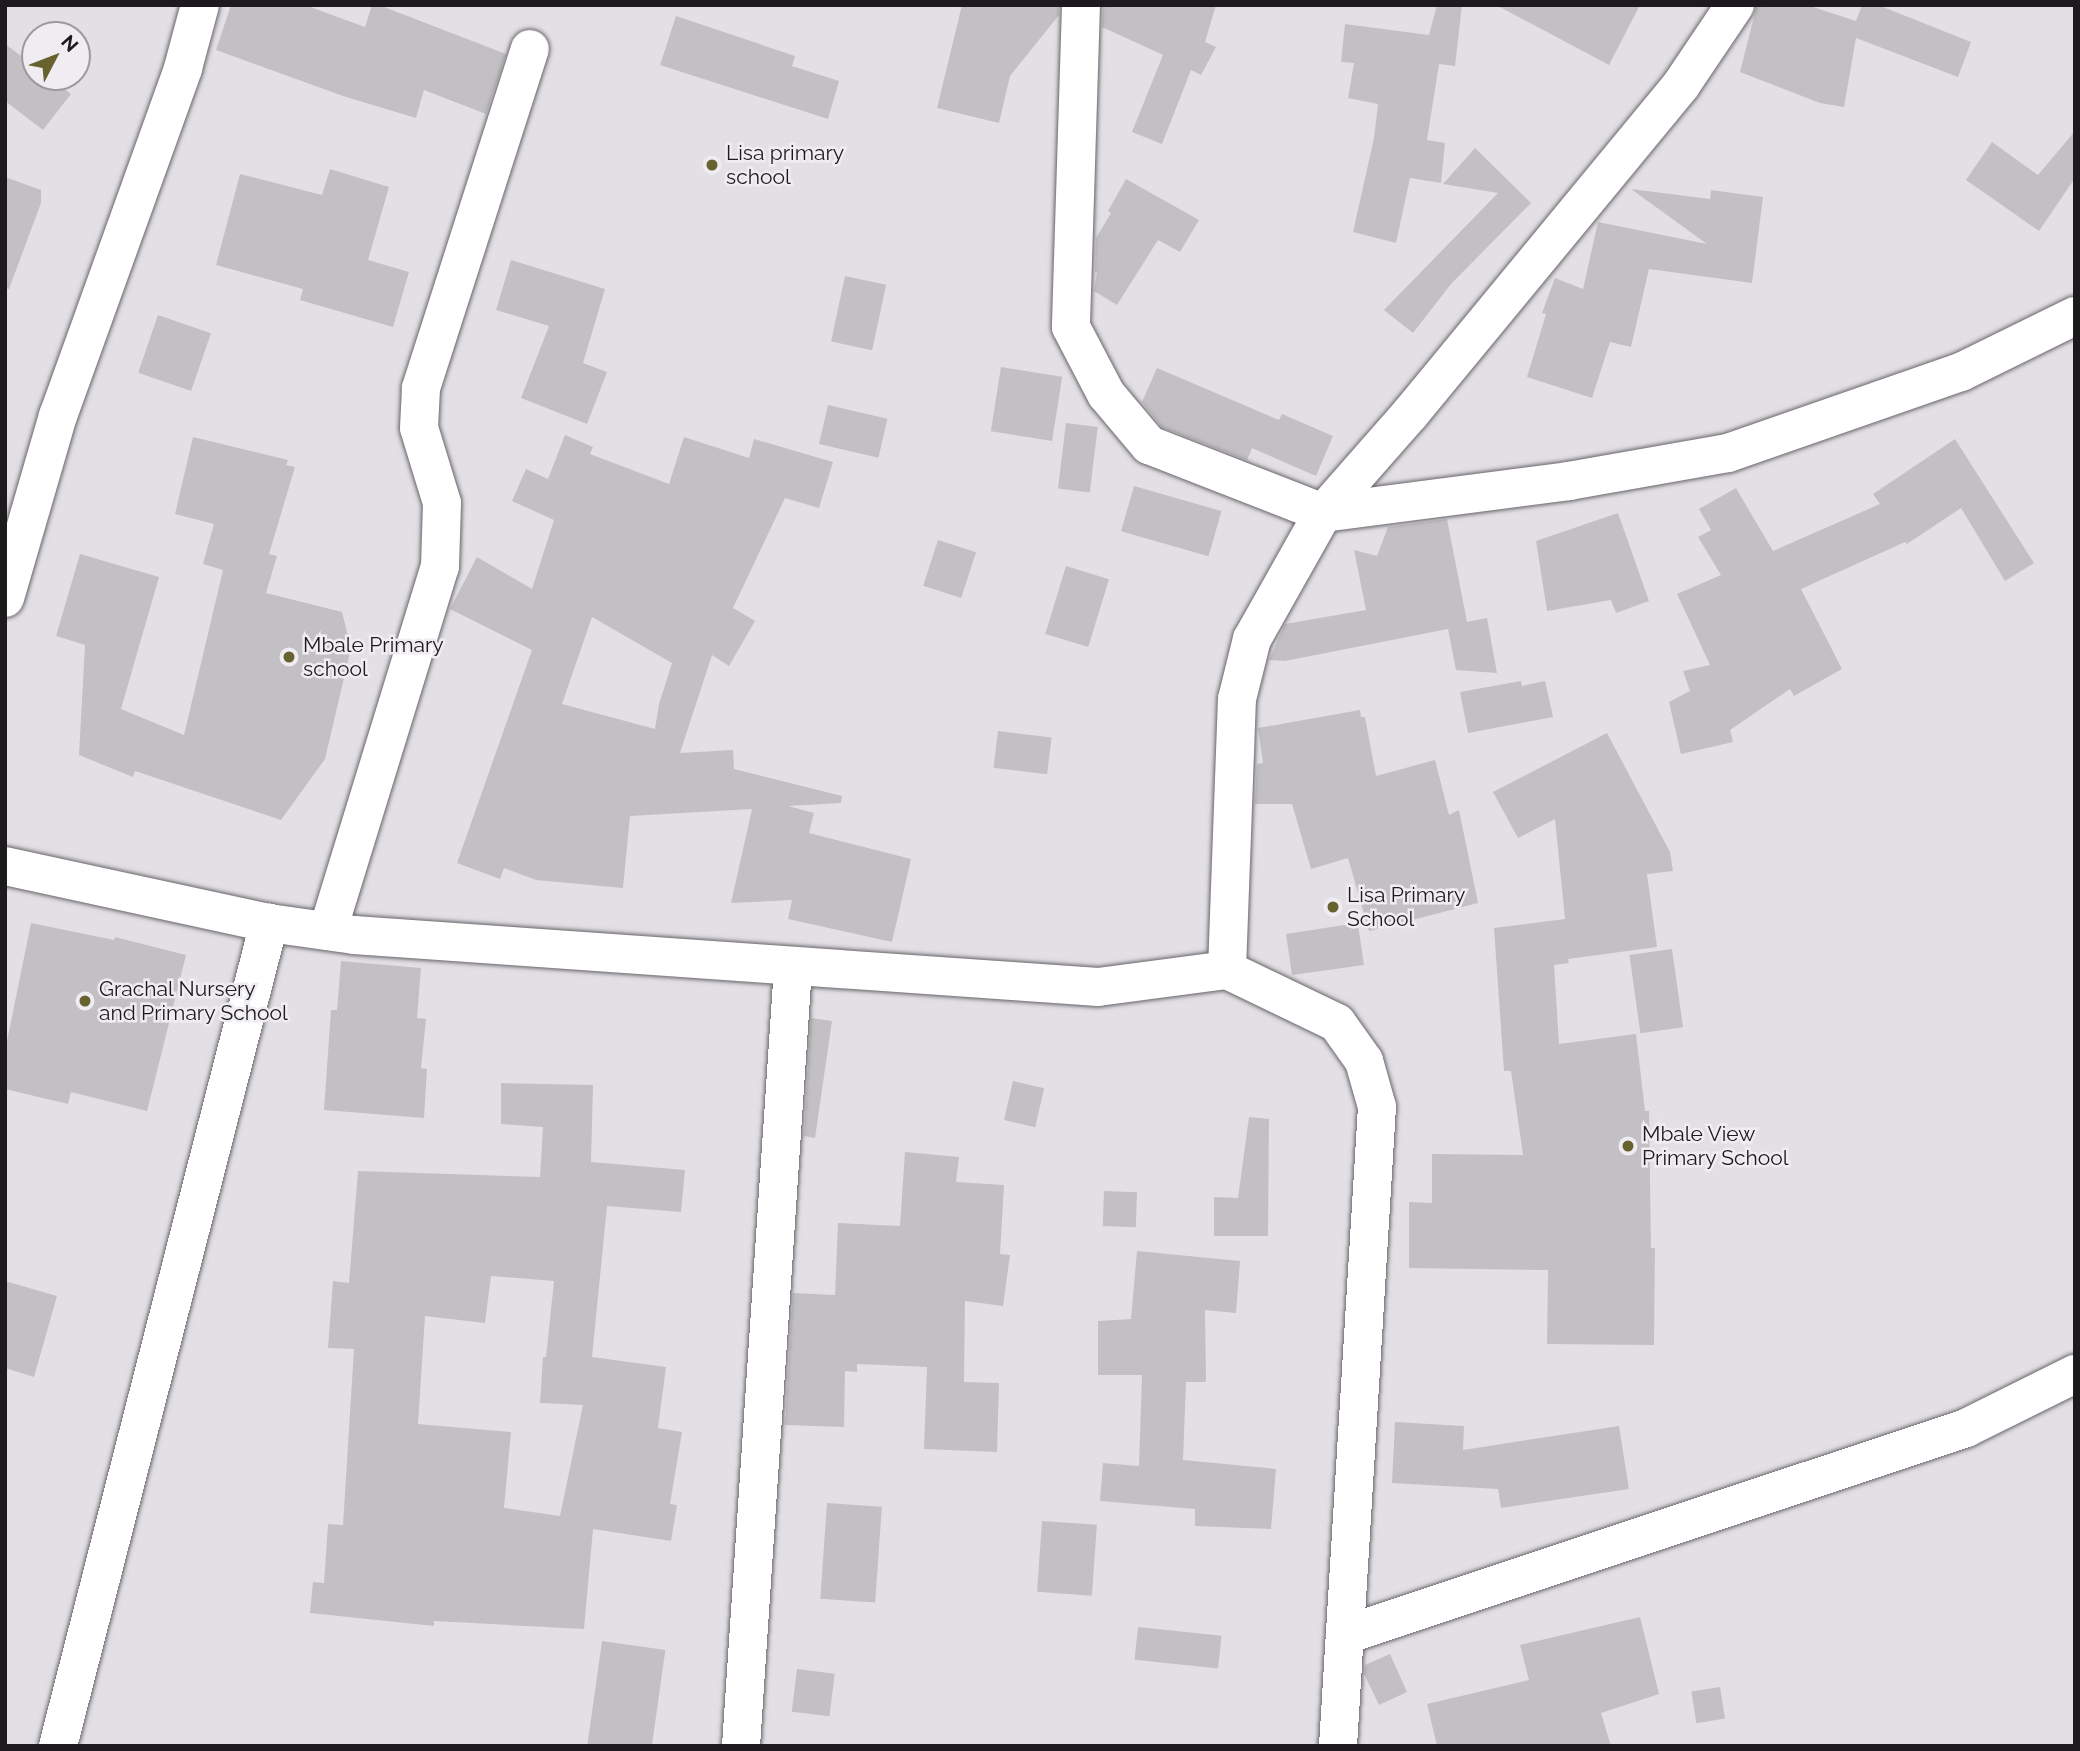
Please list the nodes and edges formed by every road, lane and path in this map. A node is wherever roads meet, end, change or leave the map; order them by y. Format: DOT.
graph roads {
  1 [pos="200,5"];
  2 [pos="1081,5"];
  3 [pos="1735,5"];
  4 [pos="530,49"];
  5 [pos="2075,316"];
  6 [pos="1323,513"];
  7 [pos="5,598"];
  8 [pos="5,866"];
  9 [pos="269,923"];
  10 [pos="328,930"];
  11 [pos="793,967"];
  12 [pos="1227,971"];
  13 [pos="2075,1374"];
  14 [pos="1345,1635"];
  15 [pos="58,1746"];
  16 [pos="741,1746"];
  17 [pos="1338,1746"];
  1 -- 7 [label="street"];
  2 -- 6 [label="street"];
  3 -- 6 [label="street"];
  4 -- 10 [label="street"];
  5 -- 6 [label="street"];
  6 -- 12 [label="street"];
  8 -- 9 [label="street"];
  9 -- 10 [label="street"];
  9 -- 15 [label="street"];
  10 -- 11 [label="street"];
  11 -- 12 [label="street"];
  11 -- 16 [label="street"];
  12 -- 14 [label="street"];
  13 -- 14 [label="street"];
  14 -- 17 [label="street"];
}
